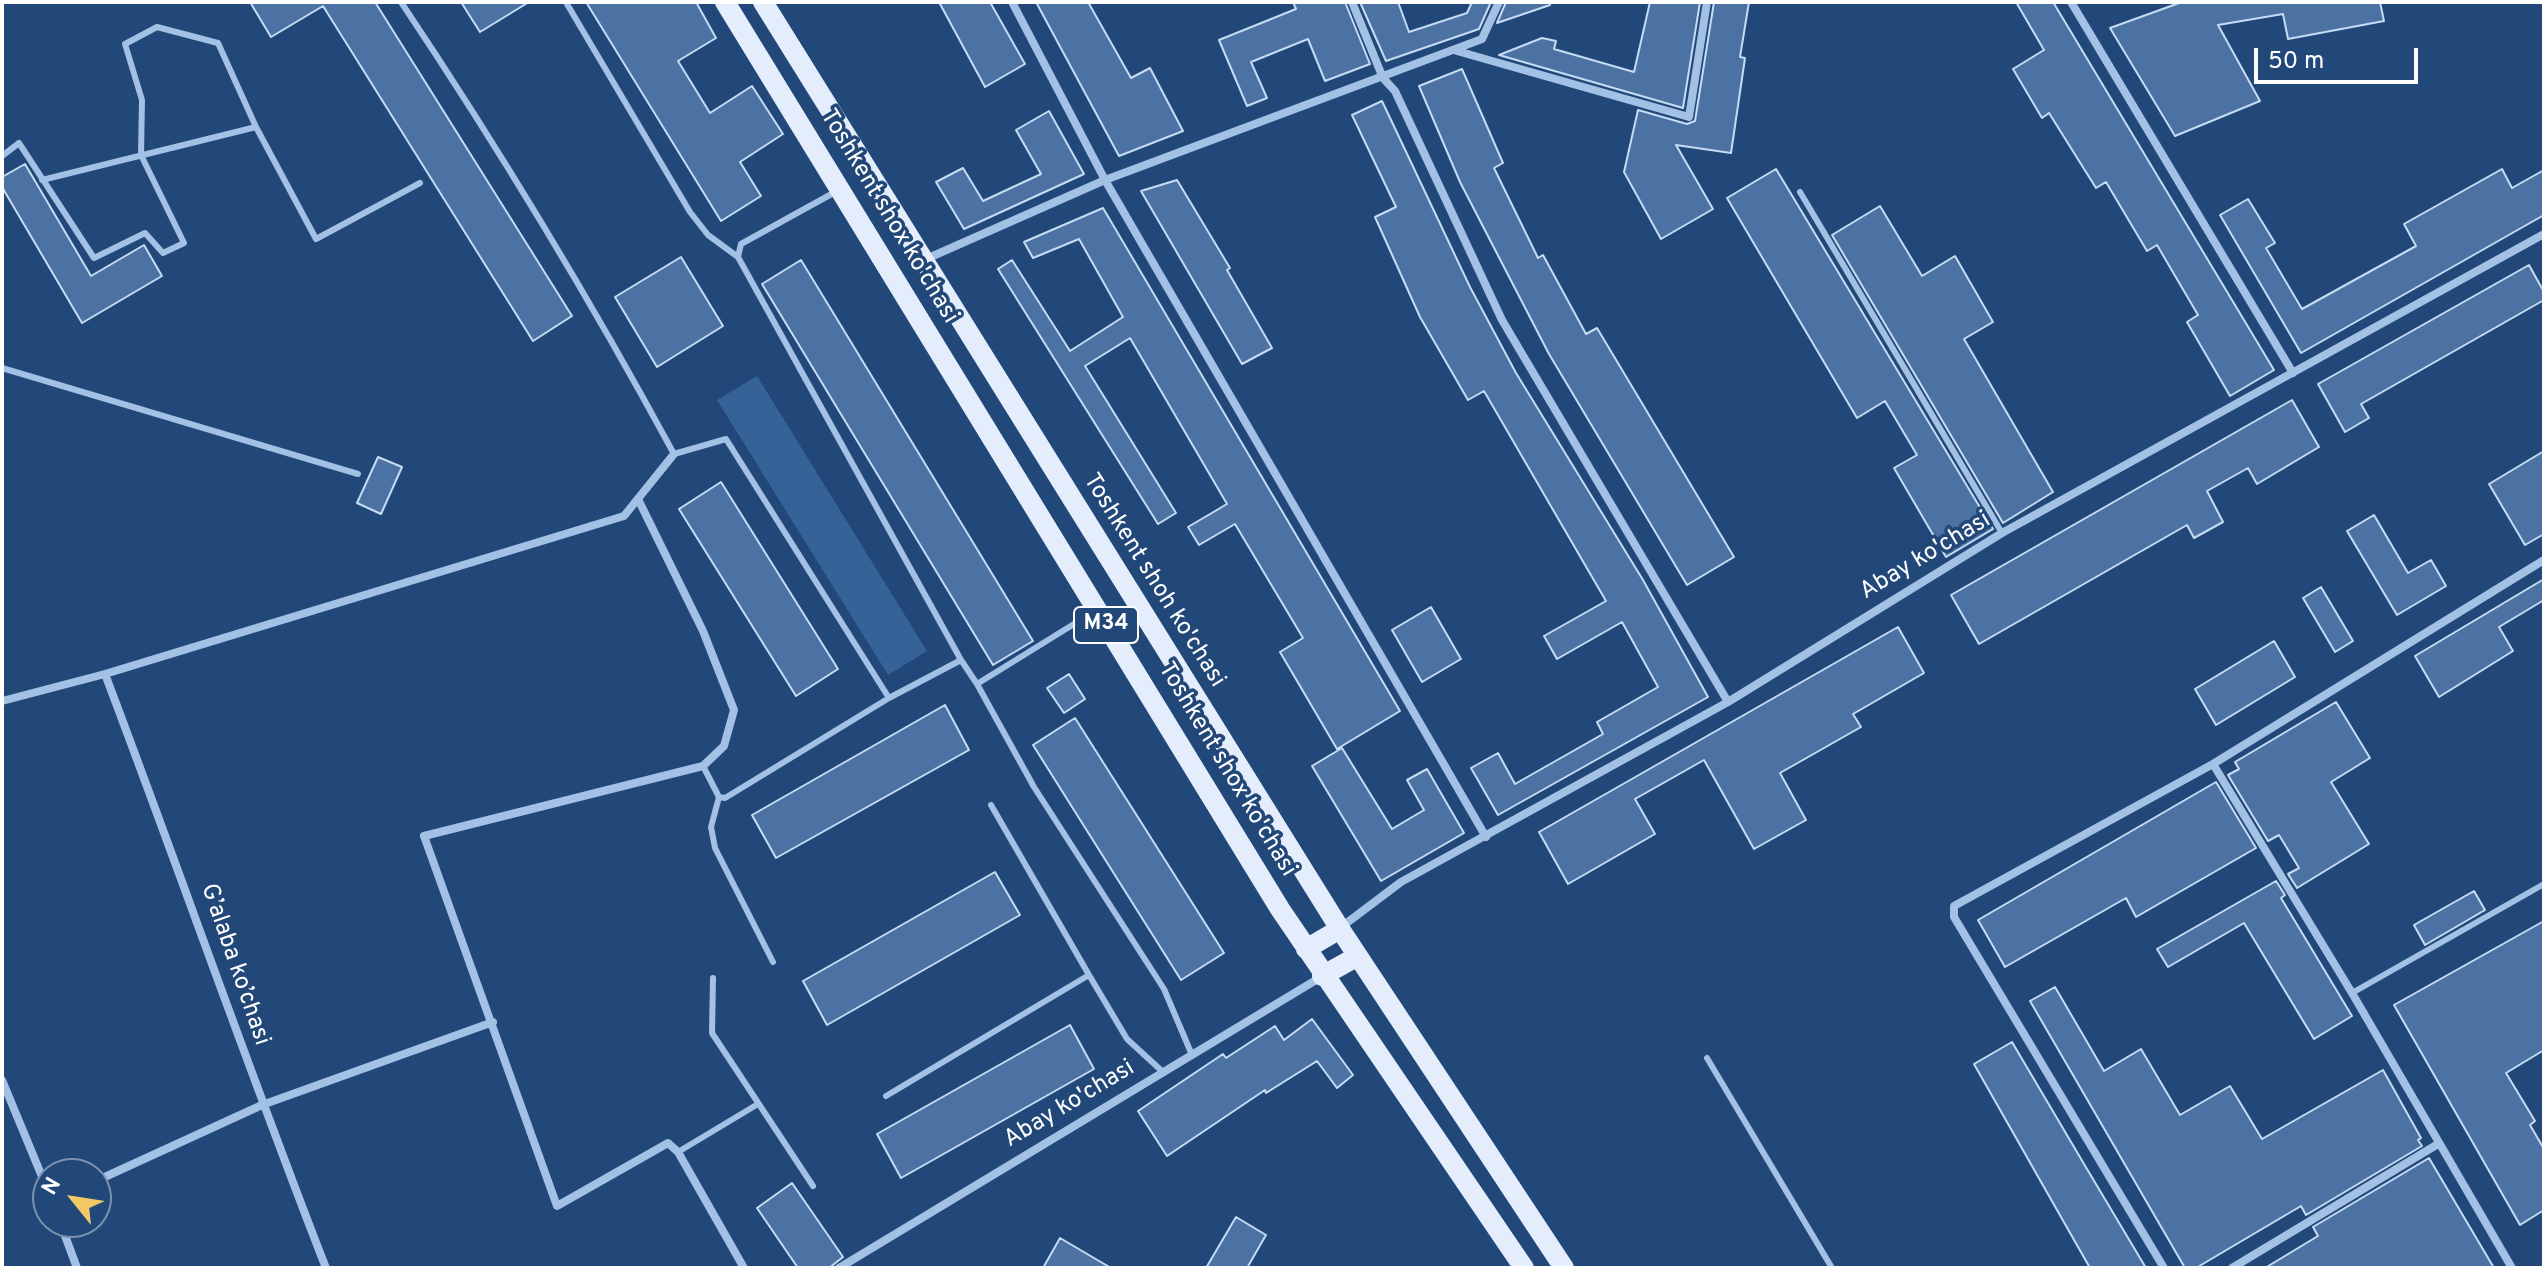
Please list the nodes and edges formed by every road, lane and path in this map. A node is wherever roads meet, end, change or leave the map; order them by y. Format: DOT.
graph roads {
  1 [pos="401,2"];
  2 [pos="725,2"];
  3 [pos="763,2"];
  4 [pos="1012,2"];
  5 [pos="1352,2"];
  6 [pos="1499,2"];
  7 [pos="1707,2"];
  8 [pos="2071,2"];
  9 [pos="567,4"];
  10 [pos="1456,51"];
  11 [pos="1383,78"];
  12 [pos="256,127"];
  13 [pos="141,155"];
  14 [pos="2,156"];
  15 [pos="870,174"];
  16 [pos="42,180"];
  17 [pos="1105,180"];
  18 [pos="420,183"];
  19 [pos="842,189"];
  20 [pos="1800,192"];
  21 [pos="2544,234"];
  22 [pos="738,257"];
  23 [pos="923,260"];
  24 [pos="2,368"];
  25 [pos="2293,373"];
  26 [pos="674,454"];
  27 [pos="358,474"];
  28 [pos="638,499"];
  29 [pos="2002,533"];
  30 [pos="2544,560"];
  31 [pos="1097,610"];
  32 [pos="961,660"];
  33 [pos="105,674"];
  34 [pos="977,684"];
  35 [pos="889,698"];
  36 [pos="2,701"];
  37 [pos="1728,702"];
  38 [pos="2213,764"];
  39 [pos="703,766"];
  40 [pos="719,797"];
  41 [pos="991,805"];
  42 [pos="1486,837"];
  43 [pos="2544,884"];
  44 [pos="1340,929"];
  45 [pos="1306,949"];
  46 [pos="1358,956"];
  47 [pos="773,962"];
  48 [pos="1089,975"];
  49 [pos="1322,976"];
  50 [pos="713,978"];
  51 [pos="2352,993"];
  52 [pos="493,1022"];
  53 [pos="1192,1055"];
  54 [pos="1707,1058"];
  55 [pos="1163,1072"];
  56 [pos="2,1080"];
  57 [pos="886,1096"];
  58 [pos="758,1104"];
  59 [pos="262,1105"];
  60 [pos="2438,1144"];
  61 [pos="678,1152"];
  62 [pos="34,1158"];
  63 [pos="112,1174"];
  64 [pos="813,1186"];
  65 [pos="66,1238"];
  66 [pos="1521,1267"];
  67 [pos="77,1268"];
  68 [pos="326,1268"];
  69 [pos="744,1268"];
  70 [pos="839,1268"];
  71 [pos="1564,1268"];
  72 [pos="1832,1268"];
  73 [pos="2164,1268"];
  74 [pos="2232,1268"];
  75 [pos="2512,1268"];
  1 -- 26 [label="lane"];
  2 -- 19 [label="main road, Toshkent shox ko'chasi / M34"];
  3 -- 15 [label="main road, Toshkent shox ko'chasi / M34"];
  4 -- 17 [label="street"];
  5 -- 11 [label="street"];
  6 -- 10 [label="street"];
  7 -- 10 [label="street"];
  8 -- 25 [label="street"];
  9 -- 22 [label="lane"];
  10 -- 11 [label="street"];
  11 -- 17 [label="street"];
  11 -- 37 [label="street"];
  12 -- 13 [label="lane"];
  12 -- 13 [label="lane"];
  12 -- 18 [label="lane"];
  13 -- 16 [label="lane"];
  13 -- 16 [label="lane"];
  14 -- 16 [label="lane"];
  15 -- 19 [label="main road"];
  15 -- 23 [label="main road, Toshkent shox ko'chasi / M34"];
  17 -- 23 [label="street"];
  17 -- 42 [label="street"];
  19 -- 22 [label="lane"];
  19 -- 31 [label="main road, Toshkent shox ko'chasi / M34"];
  20 -- 29 [label="lane"];
  21 -- 25 [label="street, Abay ko'chasi"];
  22 -- 32 [label="lane"];
  23 -- 44 [label="main road, Toshkent shoh ko'chasi / M34"];
  24 -- 27 [label="lane"];
  25 -- 29 [label="street, Abay ko'chasi"];
  26 -- 28 [label="street"];
  26 -- 35 [label="lane"];
  28 -- 33 [label="street"];
  28 -- 39 [label="street"];
  29 -- 37 [label="street, Abay ko'chasi"];
  30 -- 38 [label="street"];
  31 -- 34 [label="lane"];
  31 -- 45 [label="main road, Toshkent shox ko'chasi / M34"];
  32 -- 34 [label="lane"];
  32 -- 35 [label="lane"];
  33 -- 36 [label="street"];
  33 -- 59 [label="street, G’alaba ko’chasi"];
  34 -- 53 [label="lane"];
  35 -- 40 [label="lane"];
  37 -- 42 [label="street, Abay ko'chasi"];
  38 -- 51 [label="street"];
  38 -- 73 [label="street"];
  39 -- 40 [label="lane"];
  39 -- 52 [label="street"];
  40 -- 47 [label="lane"];
  41 -- 48 [label="lane"];
  42 -- 44 [label="street, Abay ko'chasi"];
  43 -- 51 [label="lane"];
  44 -- 45 [label="main road"];
  44 -- 46 [label="main road, M34"];
  45 -- 49 [label="main road, Toshkent shox ko'chasi / M34"];
  46 -- 49 [label="main road"];
  46 -- 71 [label="main road, M34"];
  48 -- 55 [label="lane"];
  48 -- 57 [label="lane"];
  49 -- 53 [label="street, Abay ko'chasi"];
  49 -- 66 [label="main road, Toshkent shox ko'chasi / M34"];
  50 -- 58 [label="lane"];
  51 -- 60 [label="street"];
  52 -- 59 [label="street"];
  52 -- 61 [label="street"];
  53 -- 55 [label="street, Abay ko'chasi"];
  54 -- 72 [label="lane"];
  55 -- 70 [label="street, Abay ko'chasi"];
  56 -- 62 [label="street"];
  58 -- 61 [label="lane"];
  58 -- 64 [label="lane"];
  59 -- 63 [label="street"];
  59 -- 68 [label="street, G’alaba ko’chasi"];
  60 -- 74 [label="street"];
  60 -- 75 [label="street"];
  61 -- 69 [label="street"];
  65 -- 67 [label="street"];
}
